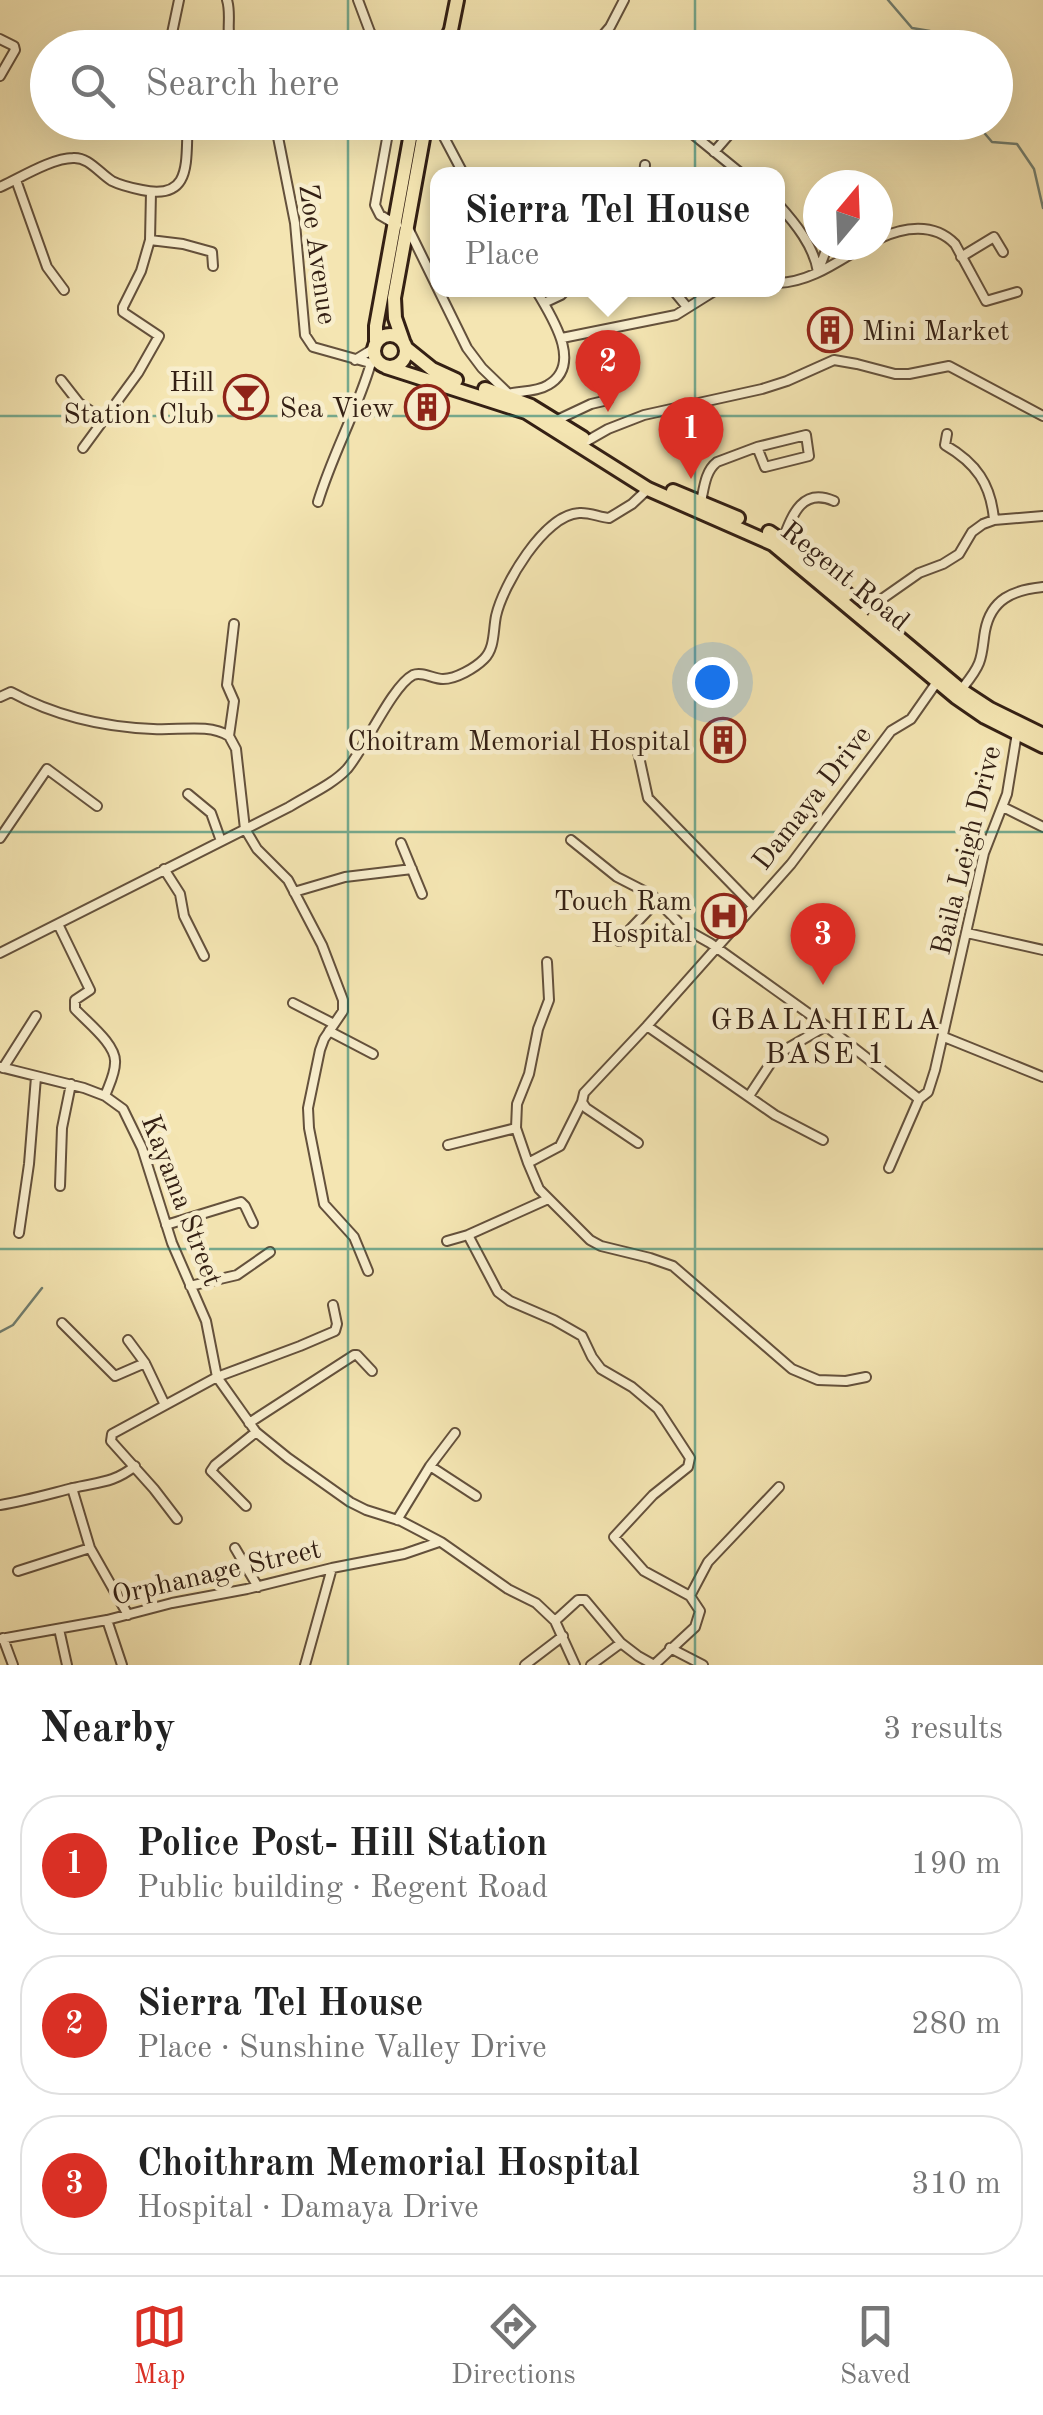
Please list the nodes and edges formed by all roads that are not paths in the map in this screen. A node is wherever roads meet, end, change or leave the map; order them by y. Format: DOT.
graph roads {
  1 [pos="179,0"];
  2 [pos="228,0"];
  3 [pos="358,0"];
  4 [pos="457,0"];
  5 [pos="465,0"];
  6 [pos="624,0"];
  7 [pos="173,30"];
  8 [pos="230,30"];
  9 [pos="369,30"];
  10 [pos="450,30"];
  11 [pos="455,30"];
  12 [pos="608,30"];
  13 [pos="0,39"];
  14 [pos="0,76"];
  15 [pos="186,140"];
  16 [pos="278,140"];
  17 [pos="387,140"];
  18 [pos="412,140"];
  19 [pos="422,140"];
  20 [pos="446,140"];
  21 [pos="700,140"];
  22 [pos="724,140"];
  23 [pos="714,152"];
  24 [pos="460,167"];
  25 [pos="734,167"];
  26 [pos="16,180"];
  27 [pos="0,187"];
  28 [pos="151,192"];
  29 [pos="785,213"];
  30 [pos="402,226"];
  31 [pos="893,234"];
  32 [pos="150,240"];
  33 [pos="1003,252"];
  34 [pos="961,257"];
  35 [pos="823,260"];
  36 [pos="838,260"];
  37 [pos="213,266"];
  38 [pos="819,270"];
  39 [pos="430,279"];
  40 [pos="785,283"];
  41 [pos="64,290"];
  42 [pos="1018,292"];
  43 [pos="440,297"];
  44 [pos="540,297"];
  45 [pos="557,297"];
  46 [pos="679,297"];
  47 [pos="704,297"];
  48 [pos="544,304"];
  49 [pos="687,307"];
  50 [pos="562,338"];
  51 [pos="405,344"];
  52 [pos="377,356"];
  53 [pos="355,360"];
  54 [pos="61,380"];
  55 [pos="503,397"];
  56 [pos="608,400"];
  57 [pos="1043,416"];
  58 [pos="103,420"];
  59 [pos="557,420"];
  60 [pos="947,434"];
  61 [pos="587,440"];
  62 [pos="757,446"];
  63 [pos="83,448"];
  64 [pos="648,489"];
  65 [pos="834,500"];
  66 [pos="318,502"];
  67 [pos="700,506"];
  68 [pos="1043,516"];
  69 [pos="994,520"];
  70 [pos="781,544"];
  71 [pos="1043,587"];
  72 [pos="862,612"];
  73 [pos="234,624"];
  74 [pos="939,679"];
  75 [pos="0,686"];
  76 [pos="11,692"];
  77 [pos="958,694"];
  78 [pos="0,697"];
  79 [pos="1019,728"];
  80 [pos="1043,735"];
  81 [pos="230,736"];
  82 [pos="1043,746"];
  83 [pos="638,752"];
  84 [pos="188,794"];
  85 [pos="97,806"];
  86 [pos="1003,807"];
  87 [pos="1043,827"];
  88 [pos="245,829"];
  89 [pos="0,838"];
  90 [pos="571,840"];
  91 [pos="221,841"];
  92 [pos="401,843"];
  93 [pos="164,869"];
  94 [pos="412,870"];
  95 [pos="294,892"];
  96 [pos="422,894"];
  97 [pos="658,900"];
  98 [pos="753,906"];
  99 [pos="58,924"];
  100 [pos="967,933"];
  101 [pos="619,942"];
  102 [pos="715,948"];
  103 [pos="1043,950"];
  104 [pos="0,953"];
  105 [pos="204,956"];
  106 [pos="547,962"];
  107 [pos="293,1003"];
  108 [pos="36,1016"];
  109 [pos="647,1026"];
  110 [pos="826,1026"];
  111 [pos="332,1027"];
  112 [pos="944,1037"];
  113 [pos="372,1054"];
  114 [pos="2,1068"];
  115 [pos="36,1076"];
  116 [pos="1043,1077"];
  117 [pos="71,1084"];
  118 [pos="105,1096"];
  119 [pos="748,1096"];
  120 [pos="920,1099"];
  121 [pos="582,1102"];
  122 [pos="516,1128"];
  123 [pos="823,1140"];
  124 [pos="638,1143"];
  125 [pos="448,1144"];
  126 [pos="528,1163"];
  127 [pos="890,1168"];
  128 [pos="60,1186"];
  129 [pos="548,1199"];
  130 [pos="252,1223"];
  131 [pos="166,1225"];
  132 [pos="19,1233"];
  133 [pos="468,1236"];
  134 [pos="447,1241"];
  135 [pos="270,1252"];
  136 [pos="368,1271"];
  137 [pos="190,1286"];
  138 [pos="332,1305"];
  139 [pos="62,1323"];
  140 [pos="128,1340"];
  141 [pos="145,1362"];
  142 [pos="372,1372"];
  143 [pos="866,1377"];
  144 [pos="216,1378"];
  145 [pos="166,1405"];
  146 [pos="250,1423"];
  147 [pos="256,1432"];
  148 [pos="455,1433"];
  149 [pos="135,1466"];
  150 [pos="430,1466"];
  151 [pos="779,1487"];
  152 [pos="72,1488"];
  153 [pos="476,1496"];
  154 [pos="0,1505"];
  155 [pos="246,1506"];
  156 [pos="178,1519"];
  157 [pos="396,1520"];
  158 [pos="441,1542"];
  159 [pos="90,1548"];
  160 [pos="236,1548"];
  161 [pos="332,1568"];
  162 [pos="18,1572"];
  163 [pos="258,1587"];
  164 [pos="690,1596"];
  165 [pos="128,1615"];
  166 [pos="107,1620"];
  167 [pos="555,1621"];
  168 [pos="59,1629"];
  169 [pos="563,1636"];
  170 [pos="2,1638"];
  171 [pos="621,1642"];
  172 [pos="670,1648"];
  173 [pos="13,1665"];
  174 [pos="67,1665"];
  175 [pos="122,1665"];
  176 [pos="305,1665"];
  177 [pos="525,1665"];
  178 [pos="575,1665"];
  179 [pos="592,1665"];
  180 [pos="654,1665"];
  181 [pos="703,1665"];
  1 -- 7 [label="street"];
  2 -- 8 [label="street"];
  3 -- 9 [label="street"];
  4 -- 10 [label="main road"];
  5 -- 11 [label="main road"];
  6 -- 12 [label="street"];
  13 -- 14 [label="street"];
  15 -- 28 [label="street"];
  16 -- 53 [label="street, Zoe Avenue"];
  17 -- 30 [label="street"];
  18 -- 30 [label="main road"];
  19 -- 30 [label="main road"];
  20 -- 24 [label="street"];
  21 -- 23 [label="street"];
  22 -- 23 [label="street"];
  23 -- 25 [label="street"];
  26 -- 27 [label="street"];
  26 -- 28 [label="street"];
  26 -- 41 [label="street"];
  28 -- 32 [label="street"];
  29 -- 38 [label="street"];
  30 -- 39 [label="street"];
  30 -- 51 [label="main road"];
  30 -- 52 [label="main road"];
  31 -- 34 [label="street"];
  32 -- 37 [label="street"];
  32 -- 58 [label="street"];
  33 -- 34 [label="street"];
  34 -- 42 [label="street"];
  35 -- 38 [label="street"];
  36 -- 38 [label="street"];
  38 -- 40 [label="street"];
  43 -- 55 [label="street"];
  44 -- 48 [label="street"];
  45 -- 48 [label="street"];
  46 -- 49 [label="street"];
  47 -- 49 [label="street"];
  48 -- 50 [label="street"];
  49 -- 50 [label="street"];
  50 -- 55 [label="street"];
  51 -- 52 [label="main road"];
  51 -- 52 [label="main road"];
  51 -- 55 [label="main road, Regent Road"];
  52 -- 53 [label="street, Zoe Avenue"];
  52 -- 53 [label="street, Zoe Avenue"];
  52 -- 55 [label="main road, Regent Road"];
  52 -- 66 [label="street"];
  54 -- 58 [label="street"];
  55 -- 59 [label="main road, Regent Road"];
  55 -- 64 [label="main road, Regent Road"];
  56 -- 59 [label="street"];
  57 -- 61 [label="street"];
  58 -- 63 [label="street"];
  59 -- 61 [label="main road, Regent Road"];
  60 -- 69 [label="street"];
  61 -- 67 [label="main road, Regent Road"];
  62 -- 62 [label="street"];
  62 -- 67 [label="street"];
  64 -- 67 [label="main road, Regent Road"];
  64 -- 88 [label="street"];
  65 -- 70 [label="street"];
  67 -- 70 [label="main road, Regent Road"];
  68 -- 69 [label="street"];
  69 -- 72 [label="street"];
  70 -- 72 [label="main road, Regent Road"];
  71 -- 77 [label="street"];
  72 -- 74 [label="main road, Regent Road"];
  73 -- 81 [label="street"];
  74 -- 77 [label="main road, Regent Road"];
  74 -- 98 [label="street, Damaya Drive"];
  75 -- 76 [label="street"];
  76 -- 78 [label="street"];
  76 -- 81 [label="street"];
  77 -- 79 [label="main road, Regent Road"];
  79 -- 80 [label="main road, Regent Road"];
  79 -- 82 [label="main road, Regent Road"];
  79 -- 86 [label="street, Baila Leigh Drive"];
  81 -- 88 [label="street"];
  83 -- 98 [label="street"];
  84 -- 91 [label="street"];
  85 -- 89 [label="street"];
  86 -- 87 [label="street"];
  86 -- 100 [label="street, Baila Leigh Drive"];
  88 -- 91 [label="street"];
  88 -- 95 [label="street"];
  90 -- 97 [label="street"];
  91 -- 93 [label="street"];
  92 -- 94 [label="street"];
  93 -- 99 [label="street"];
  93 -- 105 [label="street"];
  94 -- 95 [label="street"];
  94 -- 96 [label="street"];
  95 -- 111 [label="street"];
  97 -- 101 [label="street"];
  97 -- 102 [label="street"];
  98 -- 102 [label="street, Damaya Drive"];
  99 -- 104 [label="street"];
  99 -- 118 [label="street"];
  100 -- 103 [label="street"];
  100 -- 112 [label="street, Baila Leigh Drive"];
  102 -- 109 [label="street, Damaya Drive"];
  102 -- 110 [label="street"];
  106 -- 122 [label="street"];
  107 -- 111 [label="street"];
  108 -- 114 [label="street"];
  109 -- 119 [label="street"];
  109 -- 121 [label="street, Damaya Drive"];
  110 -- 119 [label="street"];
  110 -- 120 [label="street"];
  111 -- 113 [label="street"];
  111 -- 136 [label="street"];
  112 -- 116 [label="street"];
  112 -- 120 [label="street, Baila Leigh Drive"];
  114 -- 115 [label="street, Kayama Street"];
  115 -- 117 [label="street, Kayama Street"];
  115 -- 132 [label="street"];
  117 -- 118 [label="street, Kayama Street"];
  117 -- 128 [label="street"];
  118 -- 131 [label="street, Kayama Street"];
  119 -- 123 [label="street"];
  120 -- 127 [label="street, Baila Leigh Drive"];
  121 -- 124 [label="street"];
  121 -- 126 [label="street, Damaya Drive"];
  122 -- 125 [label="street"];
  122 -- 126 [label="street"];
  126 -- 129 [label="street"];
  129 -- 133 [label="street"];
  129 -- 143 [label="street"];
  130 -- 131 [label="street"];
  131 -- 137 [label="street, Kayama Street"];
  133 -- 134 [label="street"];
  133 -- 164 [label="street"];
  135 -- 137 [label="street"];
  137 -- 144 [label="street, Kayama Street"];
  138 -- 144 [label="street"];
  139 -- 141 [label="street"];
  140 -- 141 [label="street"];
  141 -- 145 [label="street"];
  142 -- 146 [label="street"];
  144 -- 145 [label="street"];
  144 -- 146 [label="street"];
  145 -- 149 [label="street"];
  146 -- 147 [label="street"];
  147 -- 155 [label="street"];
  147 -- 157 [label="street"];
  148 -- 150 [label="street"];
  149 -- 152 [label="street"];
  149 -- 156 [label="street"];
  150 -- 153 [label="street"];
  150 -- 157 [label="street"];
  151 -- 164 [label="street"];
  152 -- 154 [label="street"];
  152 -- 159 [label="street"];
  157 -- 158 [label="street"];
  158 -- 161 [label="street, Orphanage Street"];
  158 -- 167 [label="street"];
  159 -- 162 [label="street"];
  159 -- 165 [label="street"];
  160 -- 163 [label="street"];
  161 -- 163 [label="street, Orphanage Street"];
  161 -- 176 [label="street"];
  163 -- 165 [label="street, Orphanage Street"];
  164 -- 172 [label="street"];
  165 -- 166 [label="street, Orphanage Street"];
  166 -- 168 [label="street, Orphanage Street"];
  166 -- 175 [label="street"];
  167 -- 169 [label="street"];
  167 -- 171 [label="street"];
  168 -- 170 [label="street, Orphanage Street"];
  168 -- 174 [label="street"];
  169 -- 177 [label="street"];
  169 -- 178 [label="street"];
  170 -- 173 [label="street"];
  171 -- 179 [label="street"];
  171 -- 180 [label="street"];
  172 -- 180 [label="street"];
  172 -- 181 [label="street"];
}
